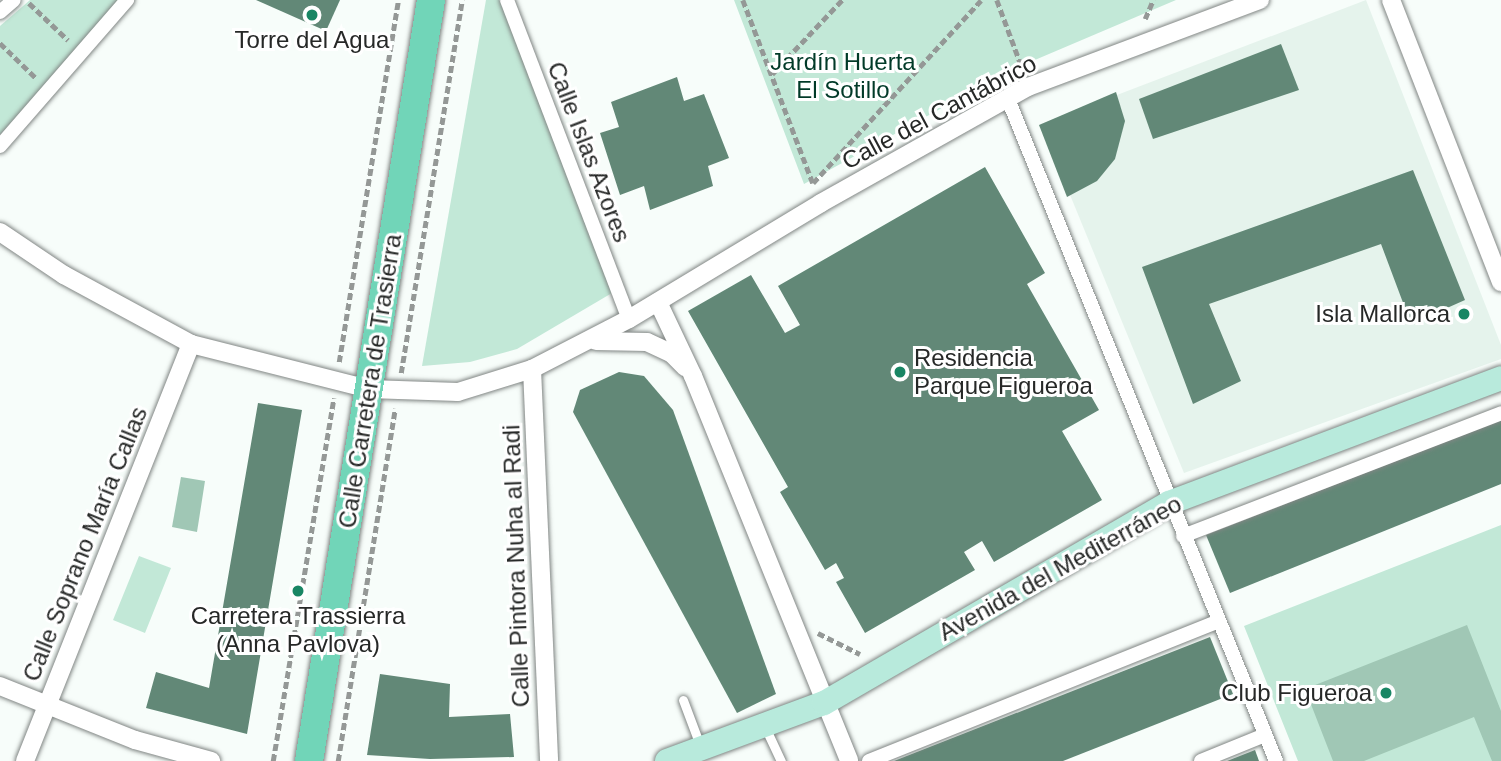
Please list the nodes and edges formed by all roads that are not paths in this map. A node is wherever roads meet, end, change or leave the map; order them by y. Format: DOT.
graph roads {
  1 [pos="13,0"];
  2 [pos="127,0"];
  3 [pos="431,0"];
  4 [pos="507,0"];
  5 [pos="1260,0"];
  6 [pos="1391,0"];
  7 [pos="0,12"];
  8 [pos="1008,99"];
  9 [pos="0,146"];
  10 [pos="0,232"];
  11 [pos="1501,282"];
  12 [pos="658,302"];
  13 [pos="629,319"];
  14 [pos="586,342"];
  15 [pos="191,344"];
  16 [pos="532,369"];
  17 [pos="693,376"];
  18 [pos="1501,378"];
  19 [pos="369,389"];
  20 [pos="1501,413"];
  21 [pos="1169,503"];
  22 [pos="1183,536"];
  23 [pos="1219,621"];
  24 [pos="0,686"];
  25 [pos="683,700"];
  26 [pos="824,703"];
  27 [pos="46,708"];
  28 [pos="764,726"];
  29 [pos="1265,735"];
  30 [pos="702,750"];
  31 [pos="25,761"];
  32 [pos="211,761"];
  33 [pos="309,761"];
  34 [pos="549,761"];
  35 [pos="667,761"];
  36 [pos="781,761"];
  37 [pos="849,761"];
  38 [pos="869,761"];
  39 [pos="1201,761"];
  40 [pos="1276,761"];
  1 -- 7 [label="street"];
  2 -- 9 [label="street"];
  3 -- 19 [label="main road, Calle Carretera de Trasierra"];
  4 -- 13 [label="street, Calle Islas Azores"];
  5 -- 8 [label="street, Calle del Cantábrico"];
  6 -- 11 [label="street"];
  8 -- 12 [label="street, Calle del Cantábrico"];
  8 -- 21 [label="street"];
  10 -- 15 [label="street, Calle del Cantábrico"];
  12 -- 13 [label="street, Calle del Cantábrico"];
  12 -- 17 [label="street"];
  13 -- 14 [label="street, Calle del Cantábrico"];
  14 -- 16 [label="street, Calle del Cantábrico"];
  14 -- 17 [label="street"];
  15 -- 19 [label="street, Calle del Cantábrico"];
  15 -- 27 [label="street, Calle Soprano María Callas"];
  16 -- 19 [label="street, Calle del Cantábrico"];
  16 -- 34 [label="street, Calle Pintora Nuha al Radi"];
  17 -- 26 [label="street"];
  18 -- 21 [label="main road, Avenida del Mediterráneo"];
  19 -- 33 [label="main road, Calle Carretera de Trasierra"];
  20 -- 22 [label="street"];
  21 -- 22 [label="street"];
  21 -- 26 [label="main road, Avenida del Mediterráneo"];
  22 -- 23 [label="street"];
  23 -- 29 [label="street"];
  23 -- 38 [label="street"];
  24 -- 27 [label="street"];
  25 -- 30 [label="lane"];
  26 -- 28 [label="main road, Avenida del Mediterráneo"];
  26 -- 37 [label="street"];
  27 -- 31 [label="street, Calle Soprano María Callas"];
  27 -- 32 [label="street"];
  28 -- 30 [label="main road, Avenida del Mediterráneo"];
  28 -- 36 [label="lane"];
  29 -- 39 [label="street"];
  29 -- 40 [label="street"];
  30 -- 35 [label="main road, Avenida del Mediterráneo"];
}
